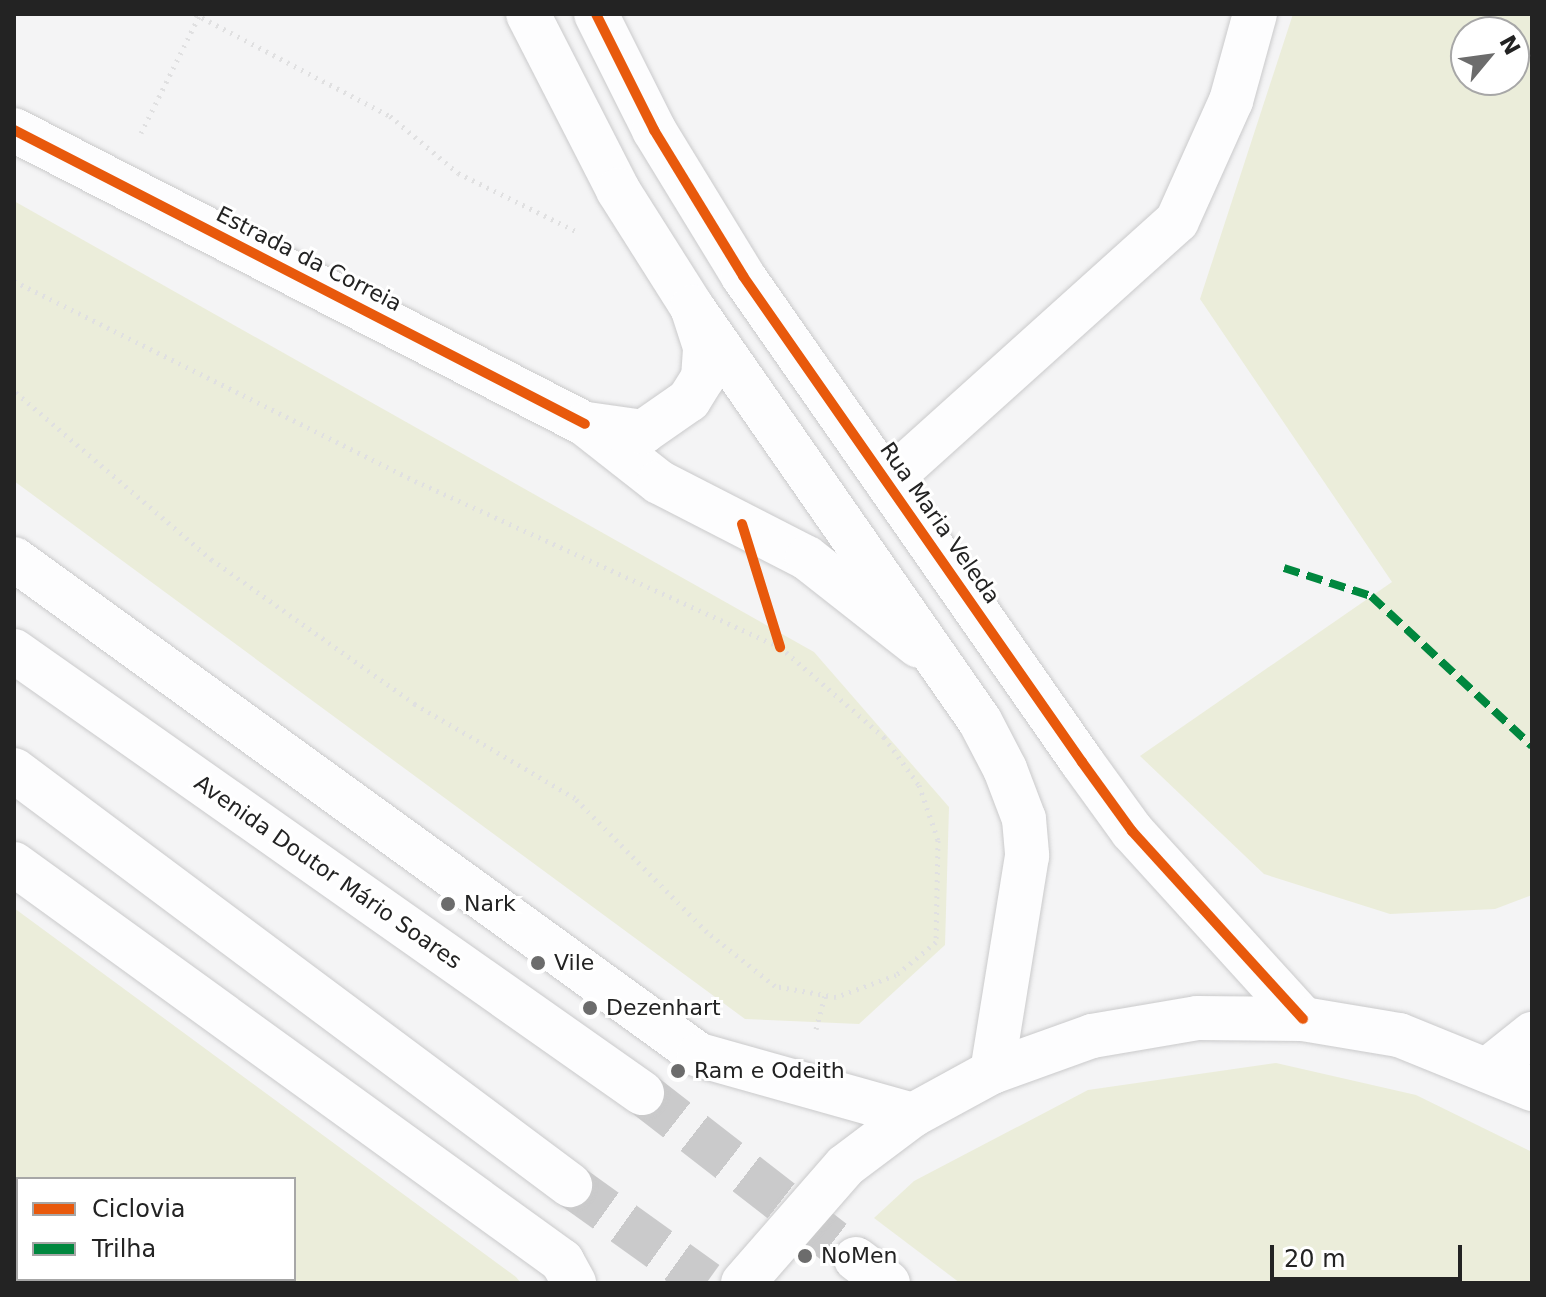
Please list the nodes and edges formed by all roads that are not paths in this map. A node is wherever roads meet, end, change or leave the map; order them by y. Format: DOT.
graph roads {
  1 [pos="528,14"];
  2 [pos="596,14"];
  3 [pos="1255,14"];
  4 [pos="14,130"];
  5 [pos="692,307"];
  6 [pos="585,424"];
  7 [pos="887,482"];
  8 [pos="14,559"];
  9 [pos="14,651"];
  10 [pos="936,661"];
  11 [pos="14,770"];
  12 [pos="14,864"];
  13 [pos="1303,1019"];
  14 [pos="1532,1034"];
  15 [pos="1491,1067"];
  16 [pos="992,1072"];
  17 [pos="1532,1089"];
  18 [pos="642,1093"];
  19 [pos="913,1115"];
  20 [pos="570,1185"];
  21 [pos="574,1283"];
  22 [pos="743,1283"];
  1 -- 5 [label="main road"];
  2 -- 7 [label="main road, Rua Maria Veleda"];
  3 -- 7 [label="main road"];
  4 -- 6 [label="main road, Estrada da Correia"];
  5 -- 6 [label="main road"];
  5 -- 10 [label="main road"];
  6 -- 10 [label="main road, Estrada da Correia"];
  7 -- 13 [label="main road, Rua Maria Veleda"];
  8 -- 19 [label="main road"];
  9 -- 18 [label="main road, Avenida Doutor Mário Soares"];
  10 -- 16 [label="main road"];
  11 -- 20 [label="main road"];
  12 -- 21 [label="main road"];
  13 -- 15 [label="main road"];
  13 -- 16 [label="main road"];
  14 -- 15 [label="main road"];
  15 -- 17 [label="main road"];
  16 -- 19 [label="main road"];
  19 -- 22 [label="main road"];
}
